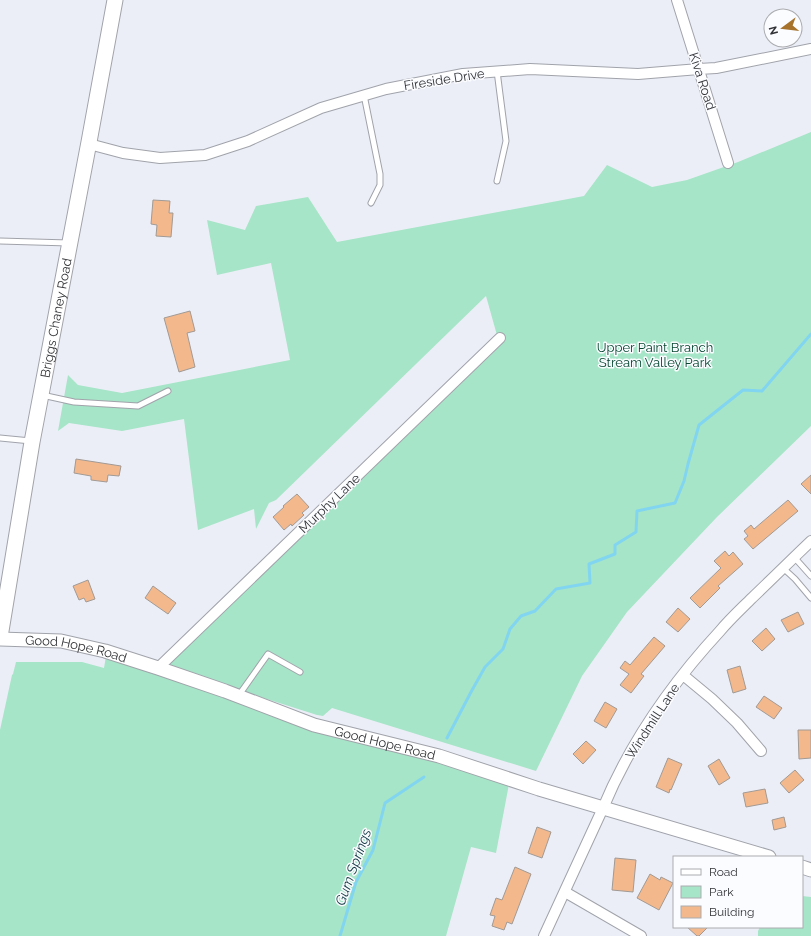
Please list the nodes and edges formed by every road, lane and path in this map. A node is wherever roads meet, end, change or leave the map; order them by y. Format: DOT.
graph roads {
  1 [pos="115,0"];
  2 [pos="677,0"];
  3 [pos="811,49"];
  4 [pos="699,70"];
  5 [pos="497,71"];
  6 [pos="364,95"];
  7 [pos="89,144"];
  8 [pos="728,163"];
  9 [pos="497,181"];
  10 [pos="372,203"];
  11 [pos="0,241"];
  12 [pos="70,243"];
  13 [pos="500,338"];
  14 [pos="168,392"];
  15 [pos="41,395"];
  16 [pos="0,438"];
  17 [pos="32,442"];
  18 [pos="811,541"];
  19 [pos="794,557"];
  20 [pos="783,568"];
  21 [pos="811,576"];
  22 [pos="811,598"];
  23 [pos="0,638"];
  24 [pos="158,668"];
  25 [pos="300,672"];
  26 [pos="683,675"];
  27 [pos="238,696"];
  28 [pos="761,751"];
  29 [pos="603,808"];
  30 [pos="767,856"];
  31 [pos="565,892"];
  32 [pos="544,936"];
  33 [pos="641,936"];
  1 -- 7 [label="main road, Briggs Chaney Road"];
  2 -- 4 [label="street, Kiva Road"];
  3 -- 4 [label="street, Fireside Drive"];
  4 -- 5 [label="street, Fireside Drive"];
  4 -- 8 [label="street, Kiva Road"];
  5 -- 6 [label="street, Fireside Drive"];
  5 -- 9 [label="lane"];
  6 -- 7 [label="street, Fireside Drive"];
  6 -- 10 [label="lane"];
  7 -- 12 [label="main road, Briggs Chaney Road"];
  11 -- 12 [label="lane"];
  12 -- 15 [label="main road, Briggs Chaney Road"];
  13 -- 24 [label="street, Murphy Lane"];
  14 -- 15 [label="lane"];
  15 -- 17 [label="main road, Briggs Chaney Road"];
  16 -- 17 [label="lane"];
  17 -- 23 [label="main road, Briggs Chaney Road"];
  18 -- 19 [label="street, Windmill Lane"];
  19 -- 20 [label="street, Windmill Lane"];
  19 -- 21 [label="lane"];
  20 -- 22 [label="lane"];
  20 -- 26 [label="street, Windmill Lane"];
  23 -- 24 [label="street, Good Hope Road"];
  24 -- 27 [label="street, Good Hope Road"];
  25 -- 27 [label="lane"];
  26 -- 28 [label="street"];
  26 -- 29 [label="street, Windmill Lane"];
  27 -- 29 [label="street, Good Hope Road"];
  29 -- 30 [label="street, Good Hope Road"];
  29 -- 31 [label="street, Windmill Lane"];
  31 -- 32 [label="street, Windmill Lane"];
  31 -- 33 [label="street"];
}
